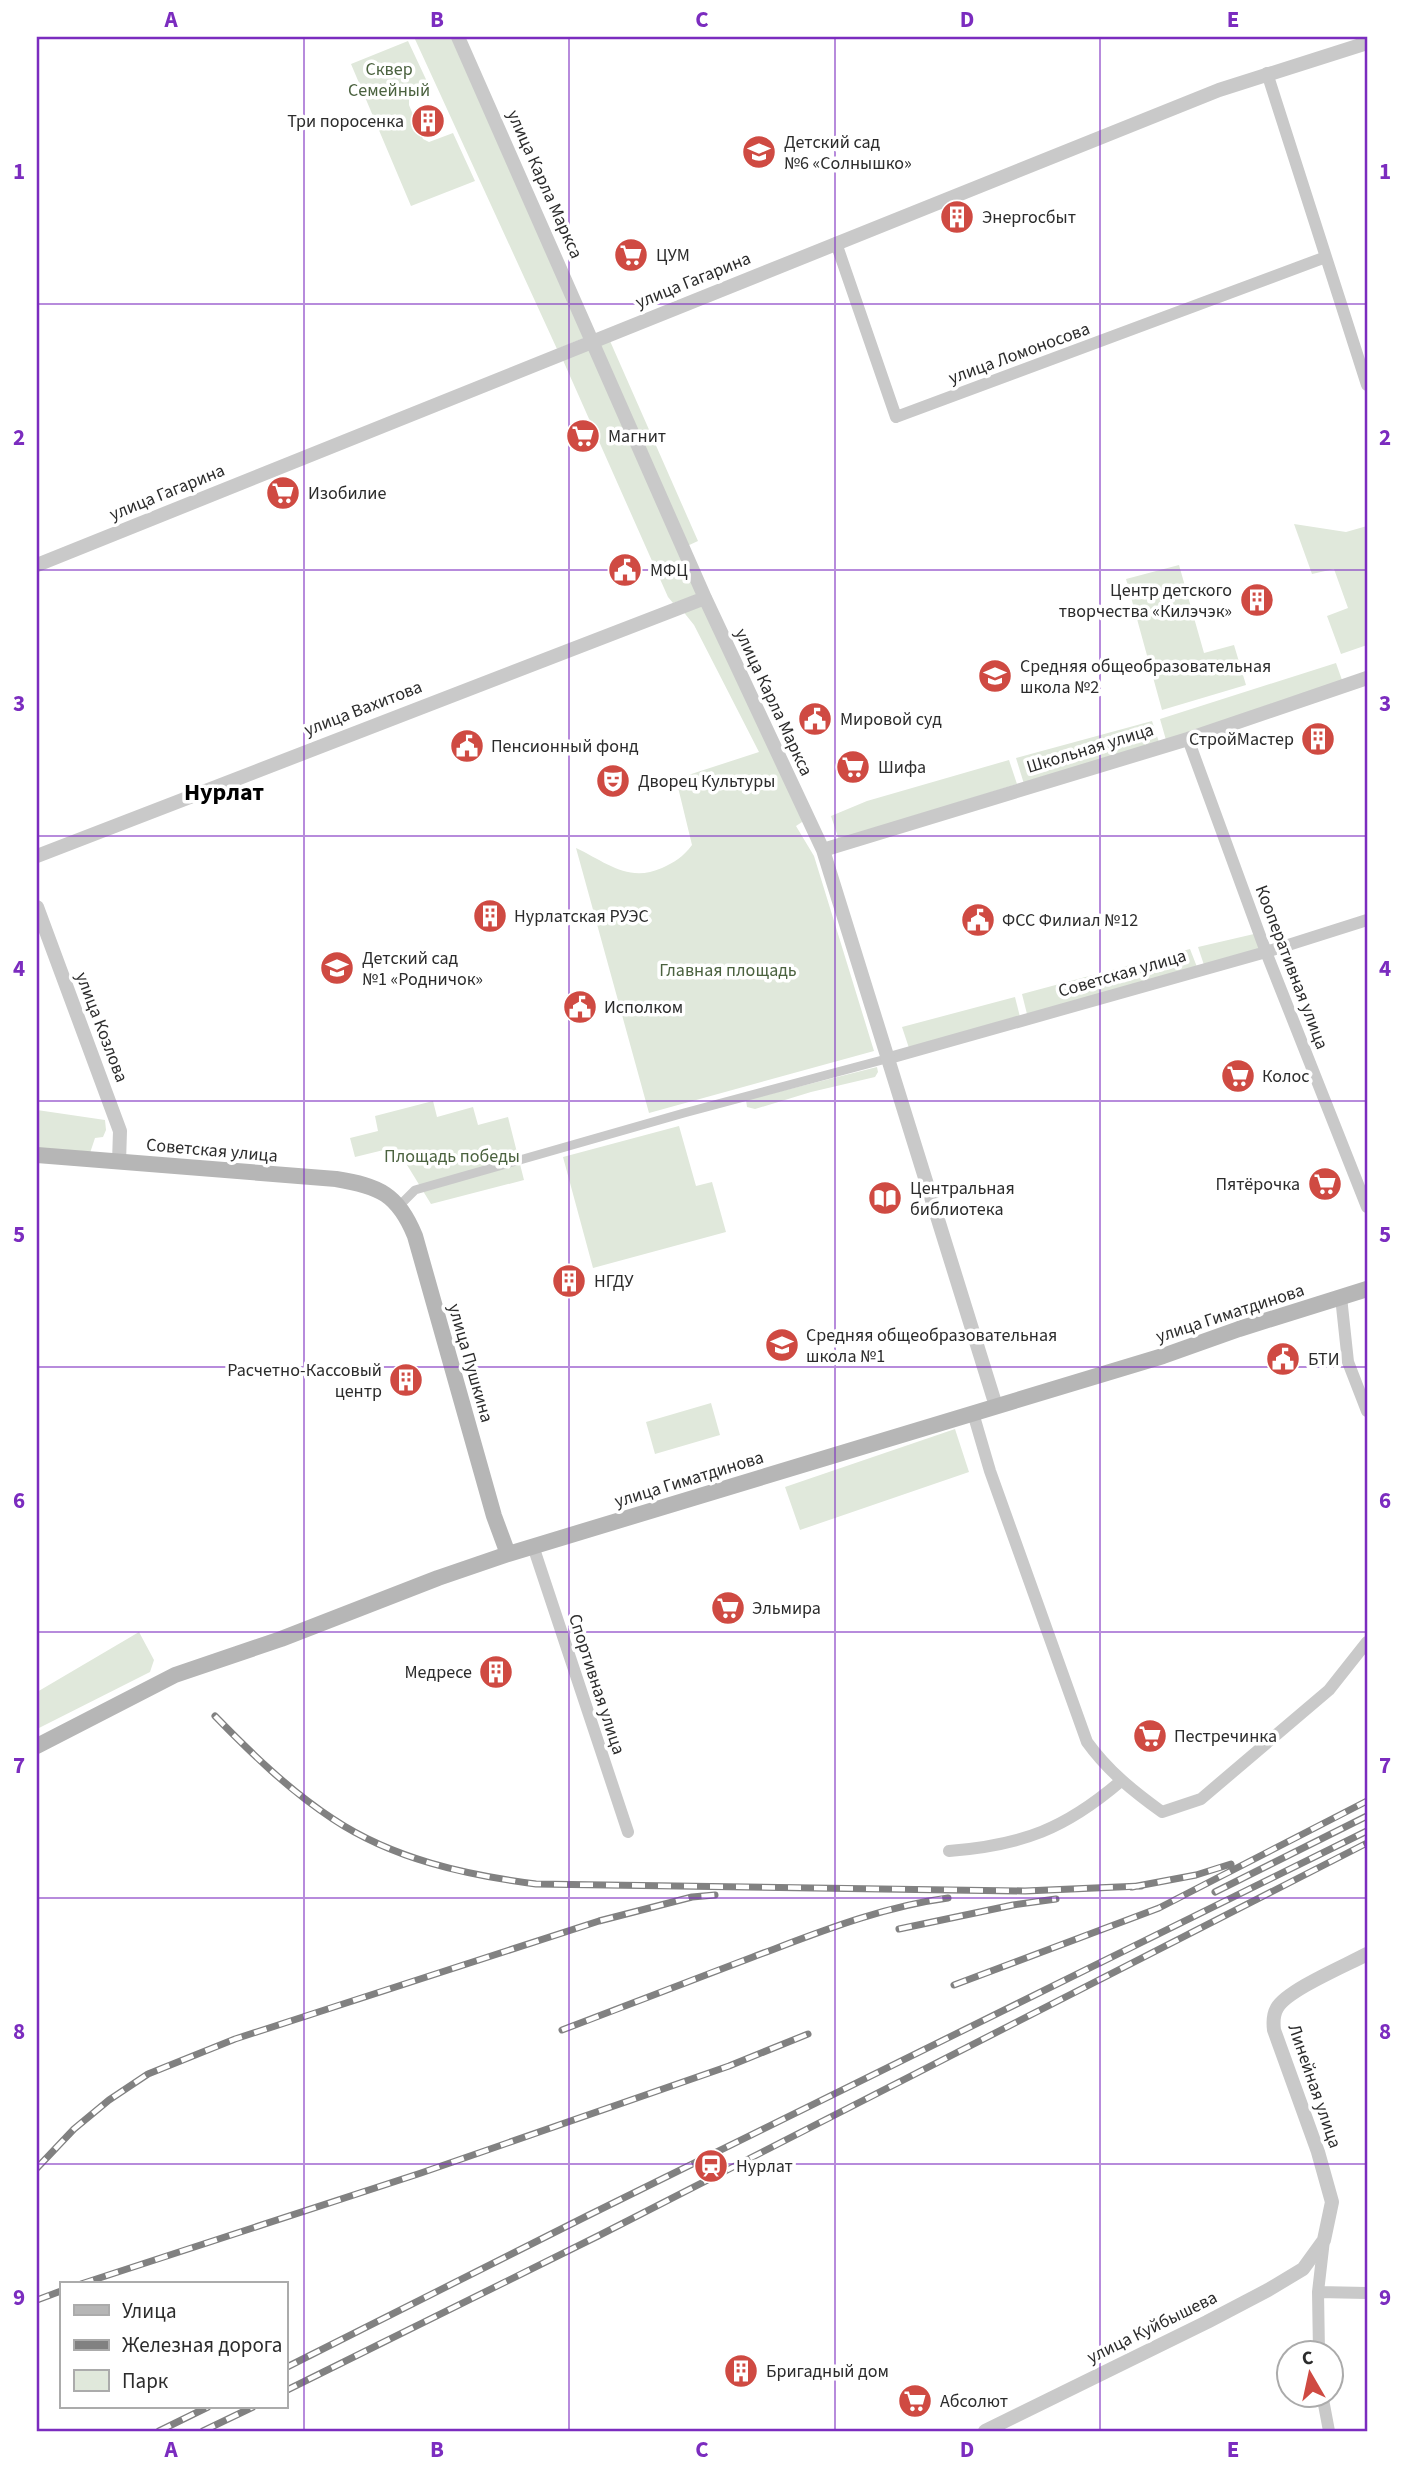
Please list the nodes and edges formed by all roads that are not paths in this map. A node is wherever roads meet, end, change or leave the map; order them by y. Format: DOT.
graph roads {
  1 [pos="458,37"];
  2 [pos="1367,43"];
  3 [pos="1266,73"];
  4 [pos="836,243"];
  5 [pos="1326,257"];
  6 [pos="593,341"];
  7 [pos="1367,385"];
  8 [pos="37,565"];
  9 [pos="705,598"];
  10 [pos="1367,678"];
  11 [pos="1188,739"];
  12 [pos="823,850"];
  13 [pos="37,856"];
  14 [pos="37,907"];
  15 [pos="1367,920"];
  16 [pos="1266,952"];
  17 [pos="886,1059"];
  18 [pos="37,1156"];
  19 [pos="119,1162"];
  20 [pos="382,1192"];
  21 [pos="400,1206"];
  22 [pos="1367,1206"];
  23 [pos="1367,1289"];
  24 [pos="1341,1297"];
  25 [pos="996,1406"];
  26 [pos="1367,1411"];
  27 [pos="972,1413"];
  28 [pos="533,1546"];
  29 [pos="508,1554"];
  30 [pos="1367,1642"];
  31 [pos="37,1746"];
  32 [pos="1121,1781"];
  33 [pos="628,1832"];
  34 [pos="949,1851"];
  35 [pos="1367,1954"];
  36 [pos="1324,2240"];
  37 [pos="1318,2292"];
  38 [pos="1367,2293"];
  39 [pos="1319,2338"];
  40 [pos="1325,2408"];
  41 [pos="985,2431"];
  42 [pos="1329,2431"];
  1 -- 6 [label="street, улица Карла Маркса"];
  2 -- 3 [label="street, улица Гагарина"];
  3 -- 4 [label="street, улица Гагарина"];
  3 -- 5 [label="street"];
  4 -- 5 [label="street, улица Ломоносова"];
  4 -- 6 [label="street, улица Гагарина"];
  5 -- 7 [label="street"];
  6 -- 8 [label="street, улица Гагарина"];
  6 -- 9 [label="street, улица Карла Маркса"];
  9 -- 12 [label="street, улица Карла Маркса"];
  9 -- 13 [label="street, улица Вахитова"];
  10 -- 11 [label="street, Школьная улица"];
  11 -- 12 [label="street, Школьная улица"];
  11 -- 16 [label="street, Кооперативная улица"];
  12 -- 17 [label="street, улица Карла Маркса"];
  14 -- 19 [label="street, улица Козлова"];
  15 -- 16 [label="street, Советская улица"];
  16 -- 17 [label="street, Советская улица"];
  16 -- 22 [label="street, Кооперативная улица"];
  17 -- 21 [label="street"];
  17 -- 25 [label="street, улица Карла Маркса"];
  18 -- 19 [label="main road, Советская улица"];
  19 -- 20 [label="main road, Советская улица"];
  20 -- 21 [label="main road, улица Пушкина"];
  21 -- 29 [label="main road, улица Пушкина"];
  23 -- 24 [label="main road, улица Гиматдинова"];
  24 -- 25 [label="main road, улица Гиматдинова"];
  24 -- 26 [label="street"];
  25 -- 27 [label="main road, улица Гиматдинова"];
  27 -- 28 [label="main road, улица Гиматдинова"];
  27 -- 32 [label="street"];
  28 -- 29 [label="main road, улица Гиматдинова"];
  28 -- 33 [label="street, Спортивная улица"];
  29 -- 31 [label="main road, улица Гиматдинова"];
  30 -- 32 [label="street"];
  32 -- 34 [label="street"];
  35 -- 36 [label="street, Линейная улица"];
  36 -- 37 [label="street"];
  36 -- 41 [label="street, улица Куйбышева"];
  37 -- 38 [label="street"];
  37 -- 39 [label="street"];
  40 -- 42 [label="street"];
}
